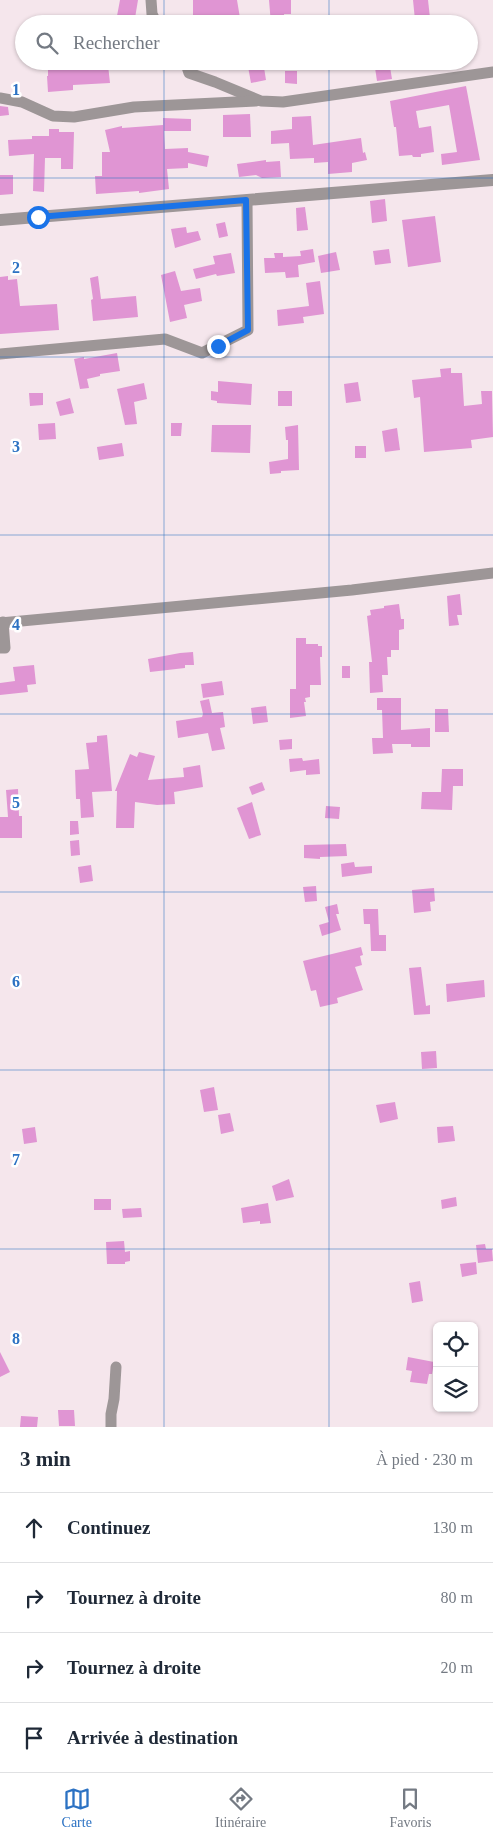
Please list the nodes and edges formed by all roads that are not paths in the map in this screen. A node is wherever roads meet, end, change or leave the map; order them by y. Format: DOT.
graph roads {
  1 [pos="151,0"];
  2 [pos="152,15"];
  3 [pos="188,70"];
  4 [pos="493,72"];
  5 [pos="0,98"];
  6 [pos="261,101"];
  7 [pos="493,180"];
  8 [pos="246,200"];
  9 [pos="0,220"];
  10 [pos="0,354"];
  11 [pos="493,573"];
  12 [pos="2,622"];
  13 [pos="0,648"];
  14 [pos="116,1367"];
  15 [pos="111,1427"];
  1 -- 2 [label="street"];
  3 -- 6 [label="street"];
  4 -- 6 [label="street"];
  5 -- 6 [label="street"];
  7 -- 8 [label="street"];
  8 -- 9 [label="street"];
  8 -- 10 [label="street"];
  11 -- 12 [label="street"];
  12 -- 13 [label="street"];
  14 -- 15 [label="street"];
}
